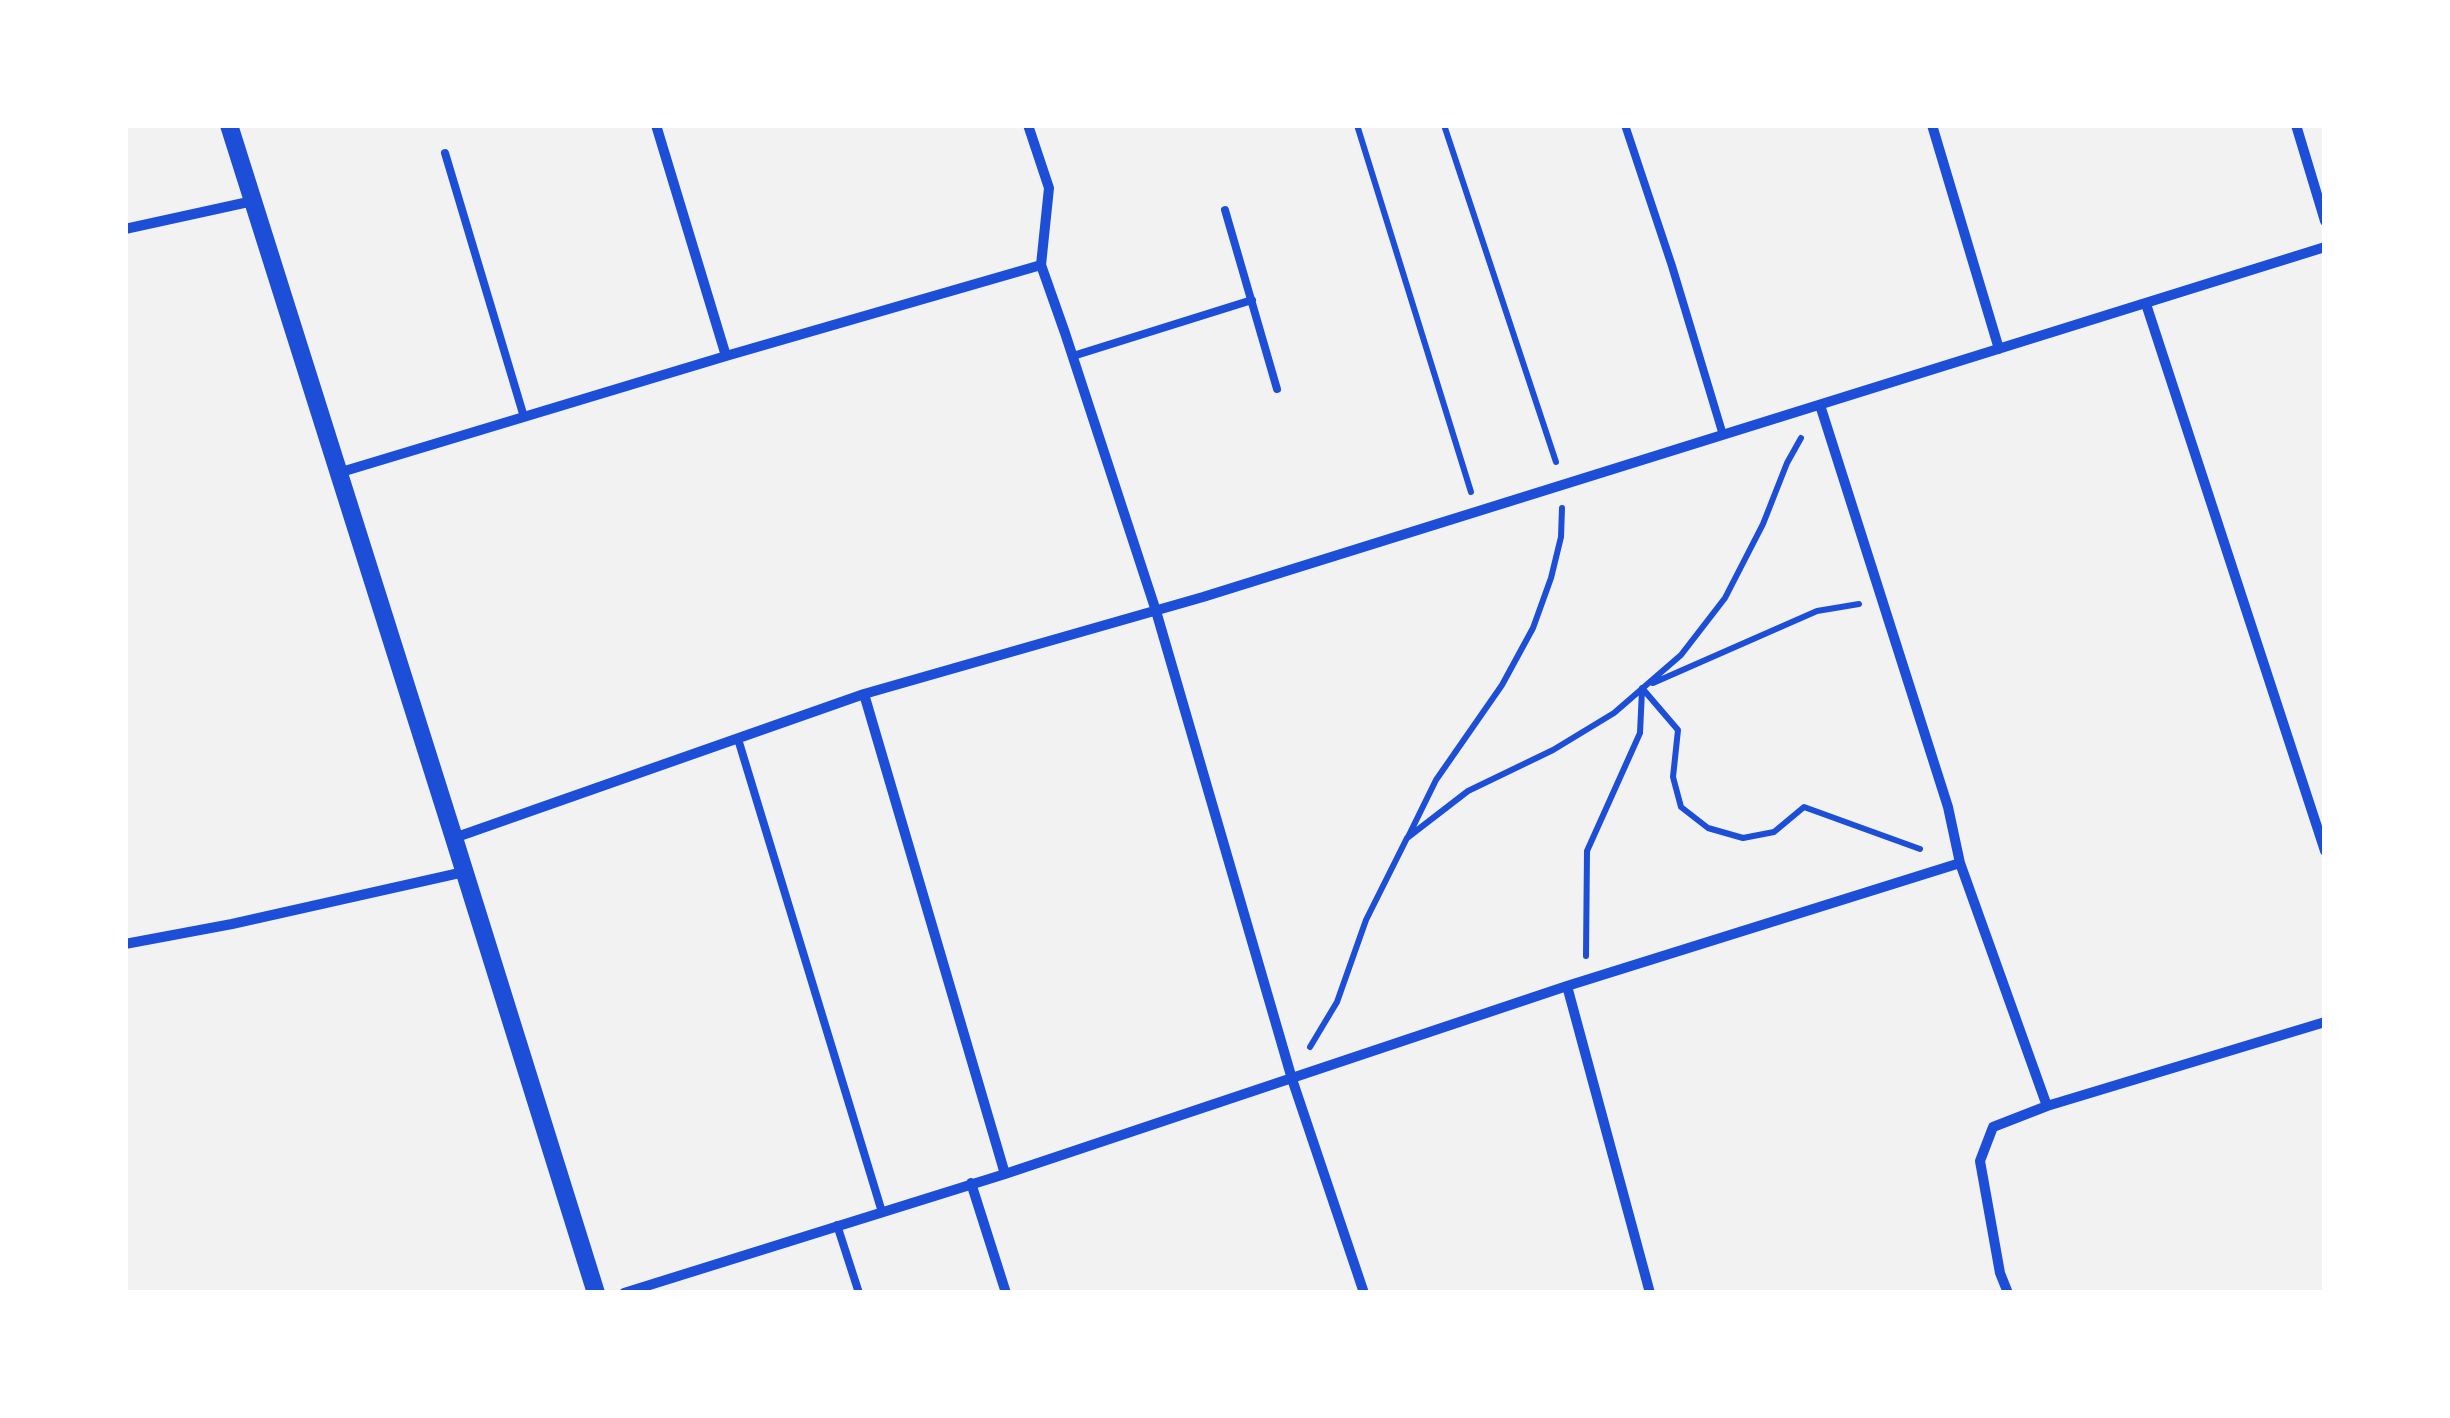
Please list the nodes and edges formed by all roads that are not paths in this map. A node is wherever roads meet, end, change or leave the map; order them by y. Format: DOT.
graph roads {
  1 [pos="228,125"];
  2 [pos="656,125"];
  3 [pos="1028,125"];
  4 [pos="1625,125"];
  5 [pos="1932,125"];
  6 [pos="2296,125"];
  7 [pos="445,152"];
  8 [pos="252,201"];
  9 [pos="1225,210"];
  10 [pos="2325,221"];
  11 [pos="125,229"];
  12 [pos="2325,246"];
  13 [pos="1041,264"];
  14 [pos="1252,300"];
  15 [pos="2146,304"];
  16 [pos="1999,349"];
  17 [pos="726,356"];
  18 [pos="1073,356"];
  19 [pos="1277,389"];
  20 [pos="1820,405"];
  21 [pos="524,418"];
  22 [pos="1723,435"];
  23 [pos="338,474"];
  24 [pos="1156,611"];
  25 [pos="864,694"];
  26 [pos="738,739"];
  27 [pos="454,838"];
  28 [pos="2325,851"];
  29 [pos="1960,863"];
  30 [pos="464,872"];
  31 [pos="125,944"];
  32 [pos="1567,986"];
  33 [pos="2325,1022"];
  34 [pos="1292,1079"];
  35 [pos="2047,1106"];
  36 [pos="1004,1174"];
  37 [pos="971,1184"];
  38 [pos="882,1212"];
  39 [pos="837,1225"];
  40 [pos="596,1293"];
  41 [pos="624,1293"];
  42 [pos="859,1293"];
  43 [pos="1006,1293"];
  44 [pos="1364,1293"];
  45 [pos="1650,1293"];
  46 [pos="2008,1293"];
  1 -- 8 [label="street"];
  2 -- 17 [label="street"];
  3 -- 13 [label="street"];
  4 -- 22 [label="lane"];
  5 -- 16 [label="street"];
  6 -- 10 [label="street"];
  7 -- 21 [label="lane"];
  8 -- 11 [label="street"];
  8 -- 23 [label="street"];
  9 -- 14 [label="lane"];
  12 -- 15 [label="street"];
  13 -- 17 [label="street"];
  13 -- 18 [label="street"];
  14 -- 18 [label="lane"];
  14 -- 19 [label="lane"];
  15 -- 16 [label="street"];
  15 -- 28 [label="street"];
  16 -- 20 [label="street"];
  17 -- 21 [label="street"];
  18 -- 24 [label="street"];
  20 -- 22 [label="street"];
  20 -- 29 [label="street"];
  21 -- 23 [label="street"];
  22 -- 24 [label="street"];
  23 -- 27 [label="street"];
  24 -- 25 [label="street"];
  24 -- 34 [label="street"];
  25 -- 26 [label="street"];
  25 -- 36 [label="street"];
  26 -- 27 [label="street"];
  26 -- 38 [label="lane"];
  27 -- 30 [label="street"];
  29 -- 32 [label="street"];
  29 -- 35 [label="street"];
  30 -- 31 [label="street"];
  30 -- 40 [label="street"];
  32 -- 34 [label="street"];
  32 -- 45 [label="street"];
  33 -- 35 [label="street"];
  34 -- 36 [label="street"];
  34 -- 44 [label="street"];
  35 -- 46 [label="street"];
  36 -- 37 [label="street"];
  37 -- 38 [label="street"];
  37 -- 43 [label="street"];
  38 -- 39 [label="street"];
  39 -- 41 [label="street"];
  39 -- 42 [label="lane"];
}
